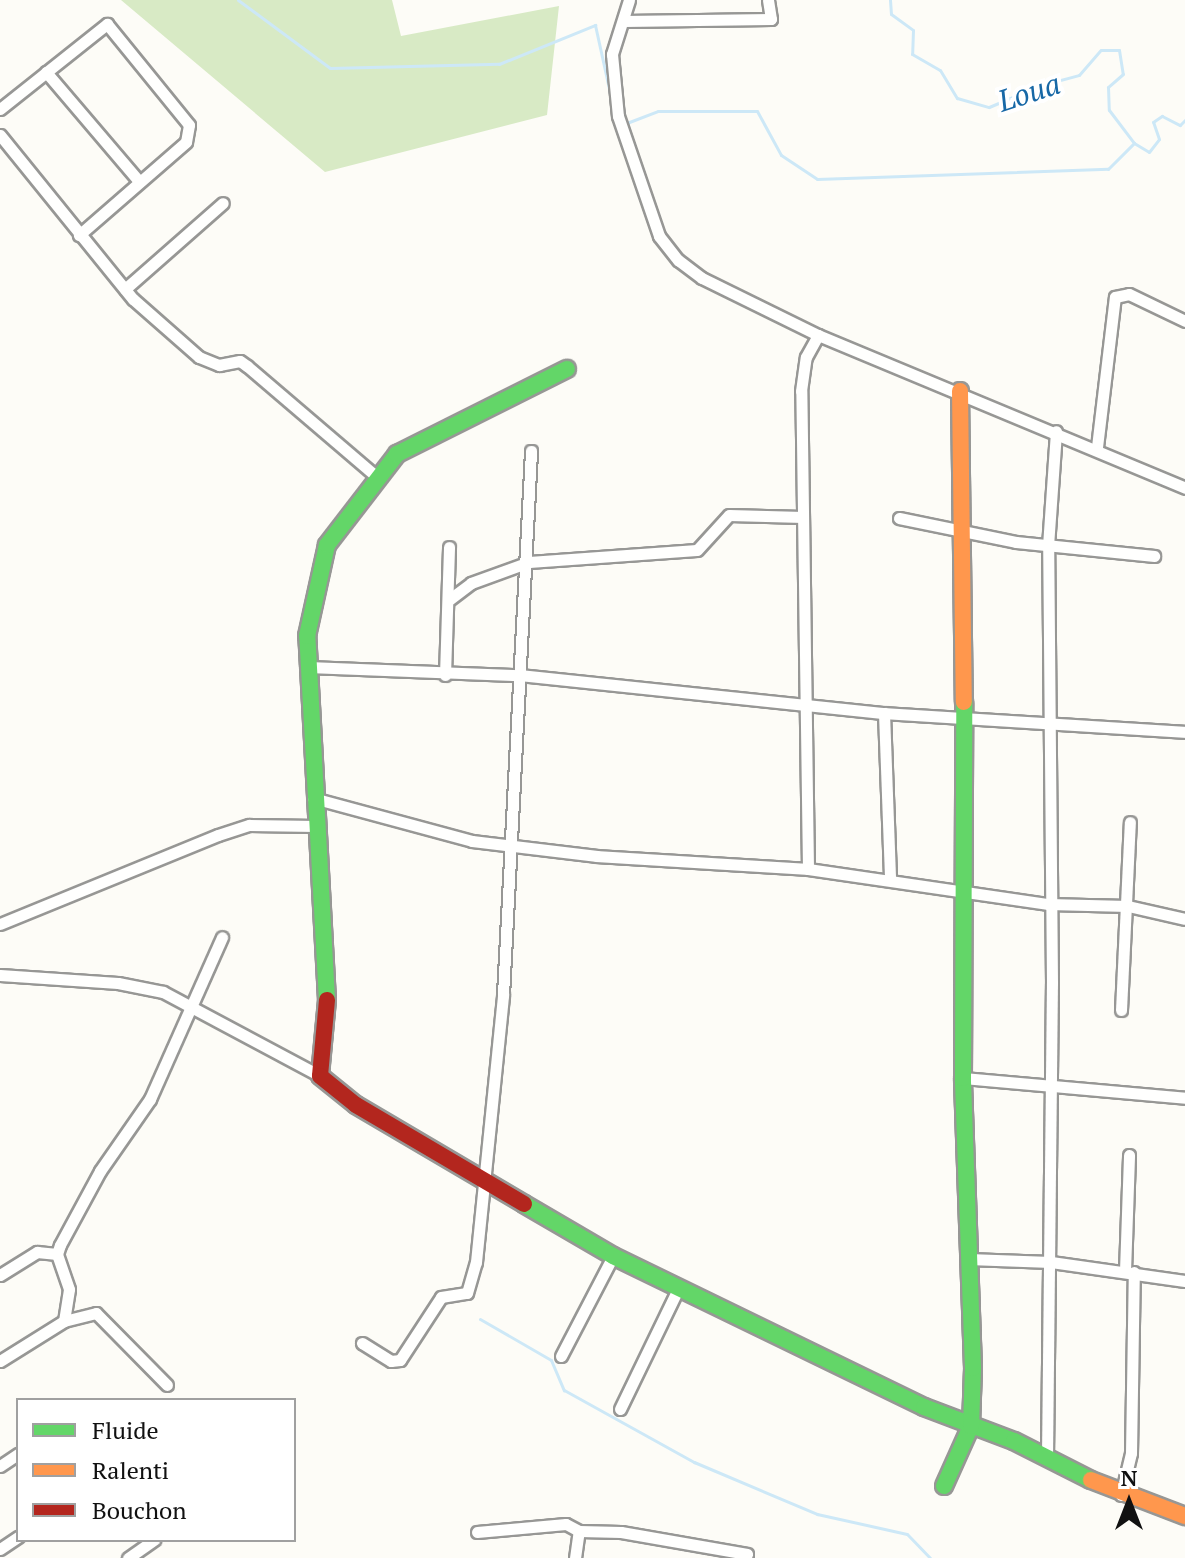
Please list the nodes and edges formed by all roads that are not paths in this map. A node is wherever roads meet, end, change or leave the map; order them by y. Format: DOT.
graph roads {
  1 [pos="629,0"];
  2 [pos="768,0"];
  3 [pos="624,21"];
  4 [pos="46,72"];
  5 [pos="0,109"];
  6 [pos="0,135"];
  7 [pos="138,180"];
  8 [pos="223,203"];
  9 [pos="79,235"];
  10 [pos="125,289"];
  11 [pos="1185,321"];
  12 [pos="818,335"];
  13 [pos="567,369"];
  14 [pos="960,391"];
  15 [pos="1056,431"];
  16 [pos="1097,447"];
  17 [pos="531,451"];
  18 [pos="377,477"];
  19 [pos="1185,488"];
  20 [pos="803,517"];
  21 [pos="899,518"];
  22 [pos="962,529"];
  23 [pos="1048,546"];
  24 [pos="449,547"];
  25 [pos="1154,556"];
  26 [pos="529,562"];
  27 [pos="450,599"];
  28 [pos="307,667"];
  29 [pos="445,675"];
  30 [pos="520,675"];
  31 [pos="802,702"];
  32 [pos="884,713"];
  33 [pos="965,718"];
  34 [pos="1047,722"];
  35 [pos="1185,732"];
  36 [pos="313,798"];
  37 [pos="1130,822"];
  38 [pos="316,826"];
  39 [pos="508,845"];
  40 [pos="808,869"];
  41 [pos="890,880"];
  42 [pos="967,890"];
  43 [pos="1048,904"];
  44 [pos="1128,906"];
  45 [pos="1185,919"];
  46 [pos="0,924"];
  47 [pos="222,937"];
  48 [pos="0,975"];
  49 [pos="193,1006"];
  50 [pos="1121,1010"];
  51 [pos="320,1076"];
  52 [pos="963,1078"];
  53 [pos="1050,1089"];
  54 [pos="1185,1098"];
  55 [pos="1129,1155"];
  56 [pos="486,1181"];
  57 [pos="57,1254"];
  58 [pos="613,1256"];
  59 [pos="968,1259"];
  60 [pos="1051,1262"];
  61 [pos="1130,1272"];
  62 [pos="0,1275"];
  63 [pos="1185,1281"];
  64 [pos="678,1289"];
  65 [pos="64,1321"];
  66 [pos="362,1343"];
  67 [pos="561,1356"];
  68 [pos="0,1361"];
  69 [pos="167,1385"];
  70 [pos="620,1409"];
  71 [pos="971,1426"];
  72 [pos="0,1449"];
  73 [pos="1047,1458"];
  74 [pos="1,1465"];
  75 [pos="944,1486"];
  76 [pos="1121,1495"];
  77 [pos="1185,1516"];
  78 [pos="579,1531"];
  79 [pos="477,1532"];
  80 [pos="151,1542"];
  81 [pos="747,1554"];
  82 [pos="128,1558"];
  83 [pos="575,1558"];
  1 -- 3 [label="street"];
  2 -- 3 [label="street"];
  3 -- 12 [label="street"];
  4 -- 5 [label="street"];
  4 -- 7 [label="street"];
  4 -- 7 [label="street"];
  6 -- 9 [label="street"];
  7 -- 9 [label="street"];
  8 -- 10 [label="street"];
  9 -- 10 [label="street"];
  10 -- 18 [label="street"];
  11 -- 16 [label="street"];
  12 -- 14 [label="street"];
  12 -- 20 [label="street"];
  13 -- 18 [label="street"];
  14 -- 15 [label="street"];
  14 -- 22 [label="street"];
  15 -- 16 [label="street"];
  15 -- 23 [label="street"];
  16 -- 19 [label="street"];
  17 -- 26 [label="street"];
  18 -- 28 [label="street"];
  20 -- 26 [label="street"];
  20 -- 31 [label="street"];
  21 -- 22 [label="street"];
  22 -- 23 [label="street"];
  22 -- 33 [label="street"];
  23 -- 25 [label="street"];
  23 -- 34 [label="street"];
  24 -- 27 [label="street"];
  26 -- 27 [label="street"];
  26 -- 30 [label="street"];
  27 -- 29 [label="street"];
  28 -- 29 [label="street"];
  28 -- 36 [label="street"];
  29 -- 30 [label="street"];
  30 -- 31 [label="street"];
  30 -- 39 [label="street"];
  31 -- 32 [label="street"];
  31 -- 40 [label="street"];
  32 -- 33 [label="street"];
  32 -- 41 [label="street"];
  33 -- 34 [label="street"];
  33 -- 42 [label="street"];
  34 -- 35 [label="street"];
  34 -- 43 [label="street"];
  36 -- 38 [label="street"];
  36 -- 39 [label="street"];
  37 -- 44 [label="street"];
  38 -- 46 [label="street"];
  38 -- 51 [label="street"];
  39 -- 40 [label="street"];
  39 -- 56 [label="street"];
  40 -- 41 [label="street"];
  41 -- 42 [label="street"];
  42 -- 43 [label="street"];
  42 -- 52 [label="street"];
  43 -- 44 [label="street"];
  43 -- 53 [label="street"];
  44 -- 45 [label="street"];
  44 -- 50 [label="street"];
  47 -- 49 [label="street"];
  48 -- 49 [label="street"];
  49 -- 51 [label="street"];
  49 -- 57 [label="street"];
  51 -- 56 [label="street"];
  52 -- 53 [label="street"];
  52 -- 59 [label="street"];
  53 -- 54 [label="street"];
  53 -- 60 [label="street"];
  55 -- 61 [label="street"];
  56 -- 58 [label="street"];
  56 -- 66 [label="street"];
  57 -- 62 [label="street"];
  57 -- 65 [label="street"];
  58 -- 64 [label="street"];
  58 -- 67 [label="street"];
  59 -- 60 [label="street"];
  59 -- 71 [label="street"];
  60 -- 61 [label="street"];
  60 -- 73 [label="street"];
  61 -- 63 [label="street"];
  61 -- 76 [label="street"];
  64 -- 70 [label="street"];
  64 -- 71 [label="street"];
  65 -- 68 [label="street"];
  65 -- 69 [label="street"];
  71 -- 73 [label="street"];
  71 -- 75 [label="street"];
  72 -- 74 [label="street"];
  73 -- 76 [label="street"];
  76 -- 77 [label="street"];
  78 -- 79 [label="street"];
  78 -- 81 [label="street"];
  78 -- 83 [label="street"];
  80 -- 82 [label="street"];
}
